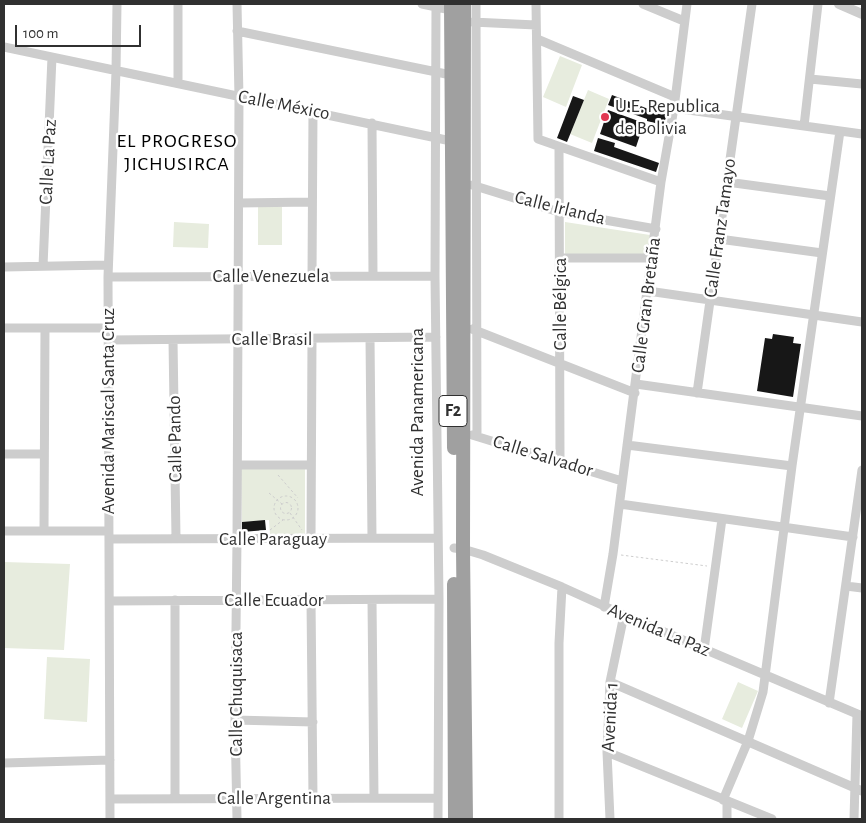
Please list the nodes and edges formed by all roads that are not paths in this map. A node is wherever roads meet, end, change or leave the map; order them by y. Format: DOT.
graph roads {
  1 [pos="115,4"];
  2 [pos="178,4"];
  3 [pos="237,4"];
  4 [pos="422,4"];
  5 [pos="476,4"];
  6 [pos="536,4"];
  7 [pos="643,4"];
  8 [pos="687,4"];
  9 [pos="752,4"];
  10 [pos="818,4"];
  11 [pos="839,4"];
  12 [pos="436,5"];
  13 [pos="455,6"];
  14 [pos="862,14"];
  15 [pos="684,21"];
  16 [pos="470,22"];
  17 [pos="536,25"];
  18 [pos="237,31"];
  19 [pos="537,39"];
  20 [pos="4,47"];
  21 [pos="52,57"];
  22 [pos="116,71"];
  23 [pos="436,71"];
  24 [pos="451,75"];
  25 [pos="810,78"];
  26 [pos="178,83"];
  27 [pos="862,84"];
  28 [pos="239,97"];
  29 [pos="675,97"];
  30 [pos="674,108"];
  31 [pos="313,111"];
  32 [pos="736,118"];
  33 [pos="372,123"];
  34 [pos="804,126"];
  35 [pos="840,131"];
  36 [pos="862,134"];
  37 [pos="436,137"];
  38 [pos="451,141"];
  39 [pos="559,147"];
  40 [pos="661,182"];
  41 [pos="727,182"];
  42 [pos="471,184"];
  43 [pos="830,196"];
  44 [pos="311,202"];
  45 [pos="239,203"];
  46 [pos="559,212"];
  47 [pos="656,229"];
  48 [pos="719,239"];
  49 [pos="822,253"];
  50 [pos="560,258"];
  51 [pos="652,258"];
  52 [pos="108,265"];
  53 [pos="43,266"];
  54 [pos="4,267"];
  55 [pos="238,276"];
  56 [pos="373,276"];
  57 [pos="435,276"];
  58 [pos="108,277"];
  59 [pos="312,277"];
  60 [pos="648,291"];
  61 [pos="710,300"];
  62 [pos="814,315"];
  63 [pos="862,322"];
  64 [pos="464,326"];
  65 [pos="4,328"];
  66 [pos="45,328"];
  67 [pos="108,328"];
  68 [pos="477,331"];
  69 [pos="436,337"];
  70 [pos="370,338"];
  71 [pos="238,339"];
  72 [pos="312,339"];
  73 [pos="109,340"];
  74 [pos="173,340"];
  75 [pos="560,363"];
  76 [pos="635,388"];
  77 [pos="697,393"];
  78 [pos="801,406"];
  79 [pos="862,416"];
  80 [pos="463,432"];
  81 [pos="477,436"];
  82 [pos="627,445"];
  83 [pos="4,454"];
  84 [pos="44,454"];
  85 [pos="560,462"];
  86 [pos="238,465"];
  87 [pos="312,465"];
  88 [pos="792,466"];
  89 [pos="862,470"];
  90 [pos="622,481"];
  91 [pos="620,504"];
  92 [pos="722,518"];
  93 [pos="784,527"];
  94 [pos="4,531"];
  95 [pos="44,531"];
  96 [pos="109,535"];
  97 [pos="308,537"];
  98 [pos="853,537"];
  99 [pos="176,538"];
  100 [pos="372,538"];
  101 [pos="437,538"];
  102 [pos="238,539"];
  103 [pos="459,549"];
  104 [pos="846,586"];
  105 [pos="562,587"];
  106 [pos="862,588"];
  107 [pos="439,599"];
  108 [pos="175,600"];
  109 [pos="236,600"];
  110 [pos="311,600"];
  111 [pos="372,600"];
  112 [pos="110,601"];
  113 [pos="604,606"];
  114 [pos="624,616"];
  115 [pos="704,650"];
  116 [pos="765,674"];
  117 [pos="610,682"];
  118 [pos="829,703"];
  119 [pos="860,715"];
  120 [pos="234,720"];
  121 [pos="312,722"];
  122 [pos="748,741"];
  123 [pos="607,752"];
  124 [pos="110,760"];
  125 [pos="4,763"];
  126 [pos="859,789"];
  127 [pos="175,798"];
  128 [pos="313,798"];
  129 [pos="374,798"];
  130 [pos="438,798"];
  131 [pos="110,799"];
  132 [pos="236,799"];
  133 [pos="725,800"];
  134 [pos="110,819"];
  135 [pos="237,819"];
  136 [pos="438,819"];
  137 [pos="455,819"];
  138 [pos="466,819"];
  139 [pos="559,819"];
  140 [pos="610,819"];
  141 [pos="727,819"];
  142 [pos="772,819"];
  143 [pos="854,819"];
  1 -- 22 [label="street, Avenida Mariscal Santa Cruz"];
  2 -- 26 [label="street"];
  3 -- 18 [label="street, Calle Chuquisaca"];
  4 -- 12 [label="street"];
  5 -- 16 [label="street"];
  6 -- 17 [label="street"];
  7 -- 15 [label="street"];
  8 -- 15 [label="street, Calle Gran Bretaña"];
  9 -- 32 [label="street, Calle Franz Tamayo"];
  10 -- 25 [label="street"];
  11 -- 14 [label="street"];
  12 -- 13 [label="street"];
  12 -- 23 [label="street, Avenida Panamericana"];
  13 -- 16 [label="highway, Avenida Panamericana / F2"];
  13 -- 24 [label="highway, Avenida Panamericana / F2"];
  15 -- 29 [label="street, Calle Gran Bretaña"];
  16 -- 17 [label="street"];
  16 -- 42 [label="highway, Avenida Panamericana / F2"];
  17 -- 19 [label="street"];
  18 -- 23 [label="street"];
  18 -- 28 [label="street, Calle Chuquisaca"];
  19 -- 29 [label="street"];
  19 -- 39 [label="street"];
  20 -- 21 [label="street, Calle México"];
  21 -- 22 [label="street, Calle México"];
  21 -- 53 [label="street, Calle La Paz"];
  22 -- 26 [label="street, Calle México"];
  22 -- 52 [label="street, Avenida Mariscal Santa Cruz"];
  23 -- 24 [label="street"];
  23 -- 37 [label="street, Avenida Panamericana"];
  24 -- 38 [label="highway, Avenida Panamericana / F2"];
  25 -- 27 [label="street"];
  25 -- 34 [label="street"];
  26 -- 28 [label="street, Calle México"];
  28 -- 31 [label="street, Calle México"];
  28 -- 45 [label="street, Calle Chuquisaca"];
  29 -- 30 [label="street, Calle Gran Bretaña"];
  30 -- 32 [label="street"];
  30 -- 40 [label="street, Calle Gran Bretaña"];
  31 -- 33 [label="street, Calle México"];
  31 -- 44 [label="street"];
  32 -- 34 [label="street"];
  32 -- 41 [label="street, Calle Franz Tamayo"];
  33 -- 37 [label="street, Calle México"];
  33 -- 56 [label="street"];
  34 -- 35 [label="street"];
  35 -- 36 [label="street"];
  35 -- 43 [label="street"];
  37 -- 38 [label="street, Calle México"];
  37 -- 57 [label="street, Avenida Panamericana"];
  38 -- 103 [label="highway, Avenida Panamericana / F2"];
  39 -- 40 [label="street"];
  39 -- 46 [label="street, Calle Bélgica"];
  40 -- 47 [label="street, Calle Gran Bretaña"];
  41 -- 43 [label="street"];
  41 -- 48 [label="street, Calle Franz Tamayo"];
  42 -- 46 [label="street, Calle Irlanda"];
  42 -- 64 [label="highway, Avenida Panamericana / F2"];
  42 -- 68 [label="street"];
  43 -- 49 [label="street"];
  44 -- 45 [label="street"];
  44 -- 59 [label="street"];
  45 -- 55 [label="street, Calle Chuquisaca"];
  46 -- 47 [label="street, Calle Irlanda"];
  46 -- 50 [label="street, Calle Bélgica"];
  47 -- 51 [label="street, Calle Gran Bretaña"];
  48 -- 49 [label="street"];
  48 -- 61 [label="street, Calle Franz Tamayo"];
  49 -- 62 [label="street"];
  50 -- 51 [label="street"];
  50 -- 75 [label="street, Calle Bélgica"];
  51 -- 60 [label="street, Calle Gran Bretaña"];
  52 -- 53 [label="street"];
  52 -- 58 [label="street, Avenida Mariscal Santa Cruz"];
  53 -- 54 [label="street"];
  55 -- 58 [label="street, Calle Venezuela"];
  55 -- 59 [label="street, Calle Venezuela"];
  55 -- 71 [label="street, Calle Chuquisaca"];
  56 -- 57 [label="street, Calle Venezuela"];
  56 -- 59 [label="street, Calle Venezuela"];
  57 -- 69 [label="street, Avenida Panamericana"];
  58 -- 67 [label="street, Avenida Mariscal Santa Cruz"];
  60 -- 61 [label="street"];
  60 -- 76 [label="street, Calle Gran Bretaña"];
  61 -- 62 [label="street"];
  61 -- 77 [label="street, Calle Franz Tamayo"];
  62 -- 63 [label="street"];
  62 -- 78 [label="street"];
  64 -- 68 [label="street"];
  64 -- 80 [label="highway, Avenida Panamericana / F2"];
  65 -- 66 [label="street"];
  66 -- 67 [label="street"];
  66 -- 84 [label="street"];
  67 -- 73 [label="street, Avenida Mariscal Santa Cruz"];
  68 -- 75 [label="street"];
  68 -- 81 [label="street"];
  69 -- 70 [label="street, Calle Brasil"];
  69 -- 101 [label="street, Avenida Panamericana"];
  70 -- 72 [label="street, Calle Brasil"];
  70 -- 100 [label="street"];
  71 -- 72 [label="street, Calle Brasil"];
  71 -- 74 [label="street, Calle Brasil"];
  71 -- 86 [label="street, Calle Chuquisaca"];
  72 -- 87 [label="street"];
  73 -- 74 [label="street, Calle Brasil"];
  73 -- 96 [label="street, Avenida Mariscal Santa Cruz"];
  74 -- 99 [label="street, Calle Pando"];
  75 -- 76 [label="street"];
  75 -- 85 [label="street, Calle Bélgica"];
  76 -- 77 [label="street"];
  76 -- 82 [label="street, Calle Gran Bretaña"];
  77 -- 78 [label="street"];
  78 -- 79 [label="street"];
  78 -- 88 [label="street"];
  80 -- 81 [label="street, Calle Salvador"];
  80 -- 103 [label="highway, Avenida Panamericana / F2"];
  81 -- 85 [label="street, Calle Salvador"];
  82 -- 88 [label="street"];
  82 -- 90 [label="street, Calle Gran Bretaña"];
  83 -- 84 [label="street"];
  84 -- 95 [label="street"];
  85 -- 90 [label="street, Calle Salvador"];
  86 -- 87 [label="street"];
  86 -- 102 [label="street, Calle Chuquisaca"];
  87 -- 97 [label="street"];
  88 -- 93 [label="street"];
  89 -- 98 [label="street"];
  90 -- 91 [label="street, Calle Gran Bretaña"];
  91 -- 92 [label="street"];
  91 -- 113 [label="street, Calle Gran Bretaña"];
  92 -- 93 [label="street"];
  92 -- 115 [label="street"];
  93 -- 98 [label="street"];
  93 -- 116 [label="street"];
  94 -- 95 [label="street, Calle Paraguay"];
  95 -- 96 [label="street, Calle Paraguay"];
  96 -- 99 [label="street, Calle Paraguay"];
  96 -- 112 [label="street, Avenida Mariscal Santa Cruz"];
  97 -- 100 [label="street, Calle Paraguay"];
  97 -- 102 [label="street, Calle Paraguay"];
  98 -- 104 [label="street"];
  99 -- 102 [label="street, Calle Paraguay"];
  100 -- 101 [label="street, Calle Paraguay"];
  101 -- 107 [label="street, Avenida Panamericana"];
  102 -- 109 [label="street, Calle Chuquisaca"];
  103 -- 105 [label="street, Avenida La Paz"];
  103 -- 137 [label="highway, Avenida Panamericana / F2"];
  103 -- 138 [label="highway, Avenida Panamericana / F2"];
  104 -- 106 [label="street"];
  104 -- 118 [label="street"];
  105 -- 113 [label="street, Avenida La Paz"];
  105 -- 139 [label="street"];
  107 -- 111 [label="street, Calle Ecuador"];
  107 -- 130 [label="street, Avenida Panamericana"];
  108 -- 109 [label="street, Calle Ecuador"];
  108 -- 112 [label="street, Calle Ecuador"];
  108 -- 127 [label="street"];
  109 -- 110 [label="street, Calle Ecuador"];
  109 -- 120 [label="street, Calle Chuquisaca"];
  110 -- 111 [label="street, Calle Ecuador"];
  110 -- 121 [label="street"];
  111 -- 129 [label="street"];
  112 -- 124 [label="street, Avenida Mariscal Santa Cruz"];
  113 -- 114 [label="street, Avenida La Paz"];
  114 -- 115 [label="street, Avenida La Paz"];
  114 -- 117 [label="street, Avenida 1"];
  115 -- 116 [label="street, Avenida La Paz"];
  116 -- 118 [label="street, Avenida La Paz"];
  116 -- 122 [label="street"];
  117 -- 122 [label="street"];
  117 -- 123 [label="street, Avenida 1"];
  118 -- 119 [label="street, Avenida La Paz"];
  119 -- 126 [label="street"];
  120 -- 121 [label="street"];
  120 -- 132 [label="street, Calle Chuquisaca"];
  121 -- 128 [label="street"];
  122 -- 126 [label="street"];
  122 -- 133 [label="street"];
  123 -- 133 [label="street"];
  123 -- 140 [label="street, Avenida 1"];
  124 -- 125 [label="street"];
  124 -- 131 [label="street, Avenida Mariscal Santa Cruz"];
  126 -- 143 [label="street"];
  127 -- 131 [label="street, Calle Argentina"];
  127 -- 132 [label="street, Calle Argentina"];
  128 -- 129 [label="street, Calle Argentina"];
  128 -- 132 [label="street, Calle Argentina"];
  129 -- 130 [label="street, Calle Argentina"];
  130 -- 136 [label="street, Avenida Panamericana"];
  131 -- 134 [label="street, Avenida Mariscal Santa Cruz"];
  132 -- 135 [label="street, Calle Chuquisaca"];
  133 -- 141 [label="street"];
  133 -- 142 [label="street"];
}
